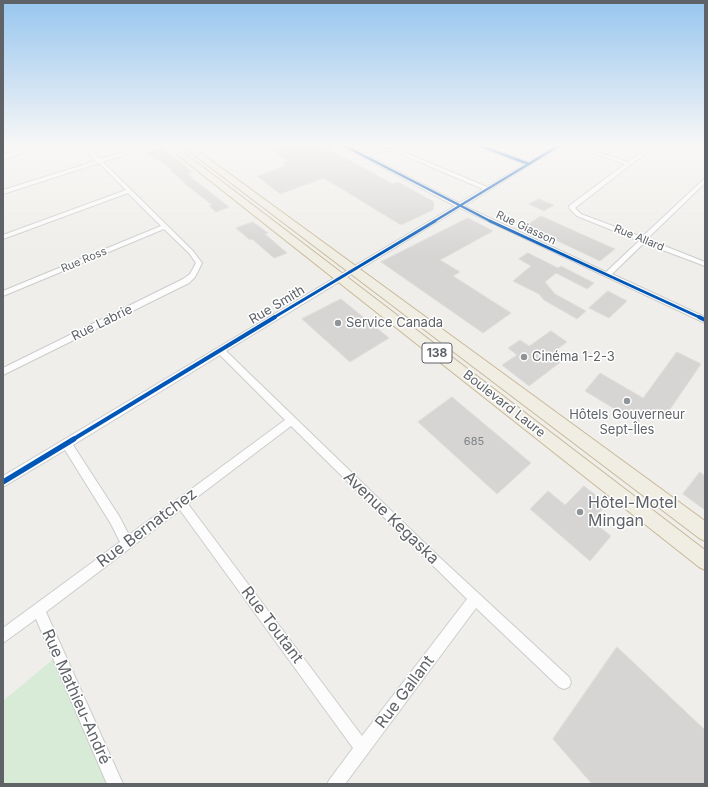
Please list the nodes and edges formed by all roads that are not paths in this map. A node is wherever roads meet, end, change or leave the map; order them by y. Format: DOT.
graph roads {
  1 [pos="35,182"];
  2 [pos="120,182"];
  3 [pos="217,182"];
  4 [pos="235,182"];
  5 [pos="413,182"];
  6 [pos="471,182"];
  7 [pos="500,182"];
  8 [pos="603,182"];
  9 [pos="703,182"];
  10 [pos="488,189"];
  11 [pos="129,191"];
  12 [pos="3,192"];
  13 [pos="460,206"];
  14 [pos="165,226"];
  15 [pos="3,237"];
  16 [pos="643,240"];
  17 [pos="705,264"];
  18 [pos="354,270"];
  19 [pos="607,275"];
  20 [pos="342,278"];
  21 [pos="3,294"];
  22 [pos="705,320"];
  23 [pos="221,351"];
  24 [pos="3,372"];
  25 [pos="292,420"];
  26 [pos="67,444"];
  27 [pos="3,482"];
  28 [pos="181,502"];
  29 [pos="705,532"];
  30 [pos="127,543"];
  31 [pos="705,561"];
  32 [pos="475,599"];
  33 [pos="38,609"];
  34 [pos="3,636"];
  35 [pos="564,682"];
  36 [pos="362,749"];
  37 [pos="115,784"];
  38 [pos="335,784"];
  1 -- 12 [label="street"];
  2 -- 11 [label="street"];
  3 -- 20 [label="highway, Boulevard Laure / 138"];
  4 -- 18 [label="highway, Boulevard Laure / 138"];
  5 -- 13 [label="street, Rue Giasson"];
  6 -- 10 [label="street"];
  7 -- 10 [label="street, Rue Smith"];
  8 -- 16 [label="street, Rue Allard"];
  9 -- 16 [label="street"];
  10 -- 13 [label="street, Rue Smith"];
  11 -- 14 [label="street"];
  11 -- 15 [label="street"];
  13 -- 18 [label="street, Rue Smith"];
  13 -- 19 [label="street, Rue Giasson"];
  14 -- 21 [label="street, Rue Ross"];
  14 -- 24 [label="street, Rue Labrie"];
  16 -- 17 [label="street, Rue Allard"];
  16 -- 19 [label="street"];
  18 -- 20 [label="street, Rue Smith"];
  18 -- 29 [label="highway, Boulevard Laure / 138"];
  19 -- 22 [label="street, Rue Giasson"];
  20 -- 23 [label="street, Rue Smith"];
  20 -- 31 [label="highway, Boulevard Laure / 138"];
  23 -- 25 [label="street, Avenue Kegaska"];
  23 -- 26 [label="street, Rue Smith"];
  25 -- 28 [label="street, Rue Bernatchez"];
  25 -- 32 [label="street, Avenue Kegaska"];
  26 -- 27 [label="street, Rue Smith"];
  26 -- 30 [label="street"];
  28 -- 30 [label="street, Rue Bernatchez"];
  28 -- 36 [label="street, Rue Toutant"];
  30 -- 33 [label="street, Rue Bernatchez"];
  32 -- 35 [label="street, Avenue Kegaska"];
  32 -- 36 [label="street, Rue Gallant"];
  33 -- 34 [label="street, Rue Bernatchez"];
  33 -- 37 [label="street, Rue Mathieu-André"];
  36 -- 38 [label="street, Rue Gallant"];
}
